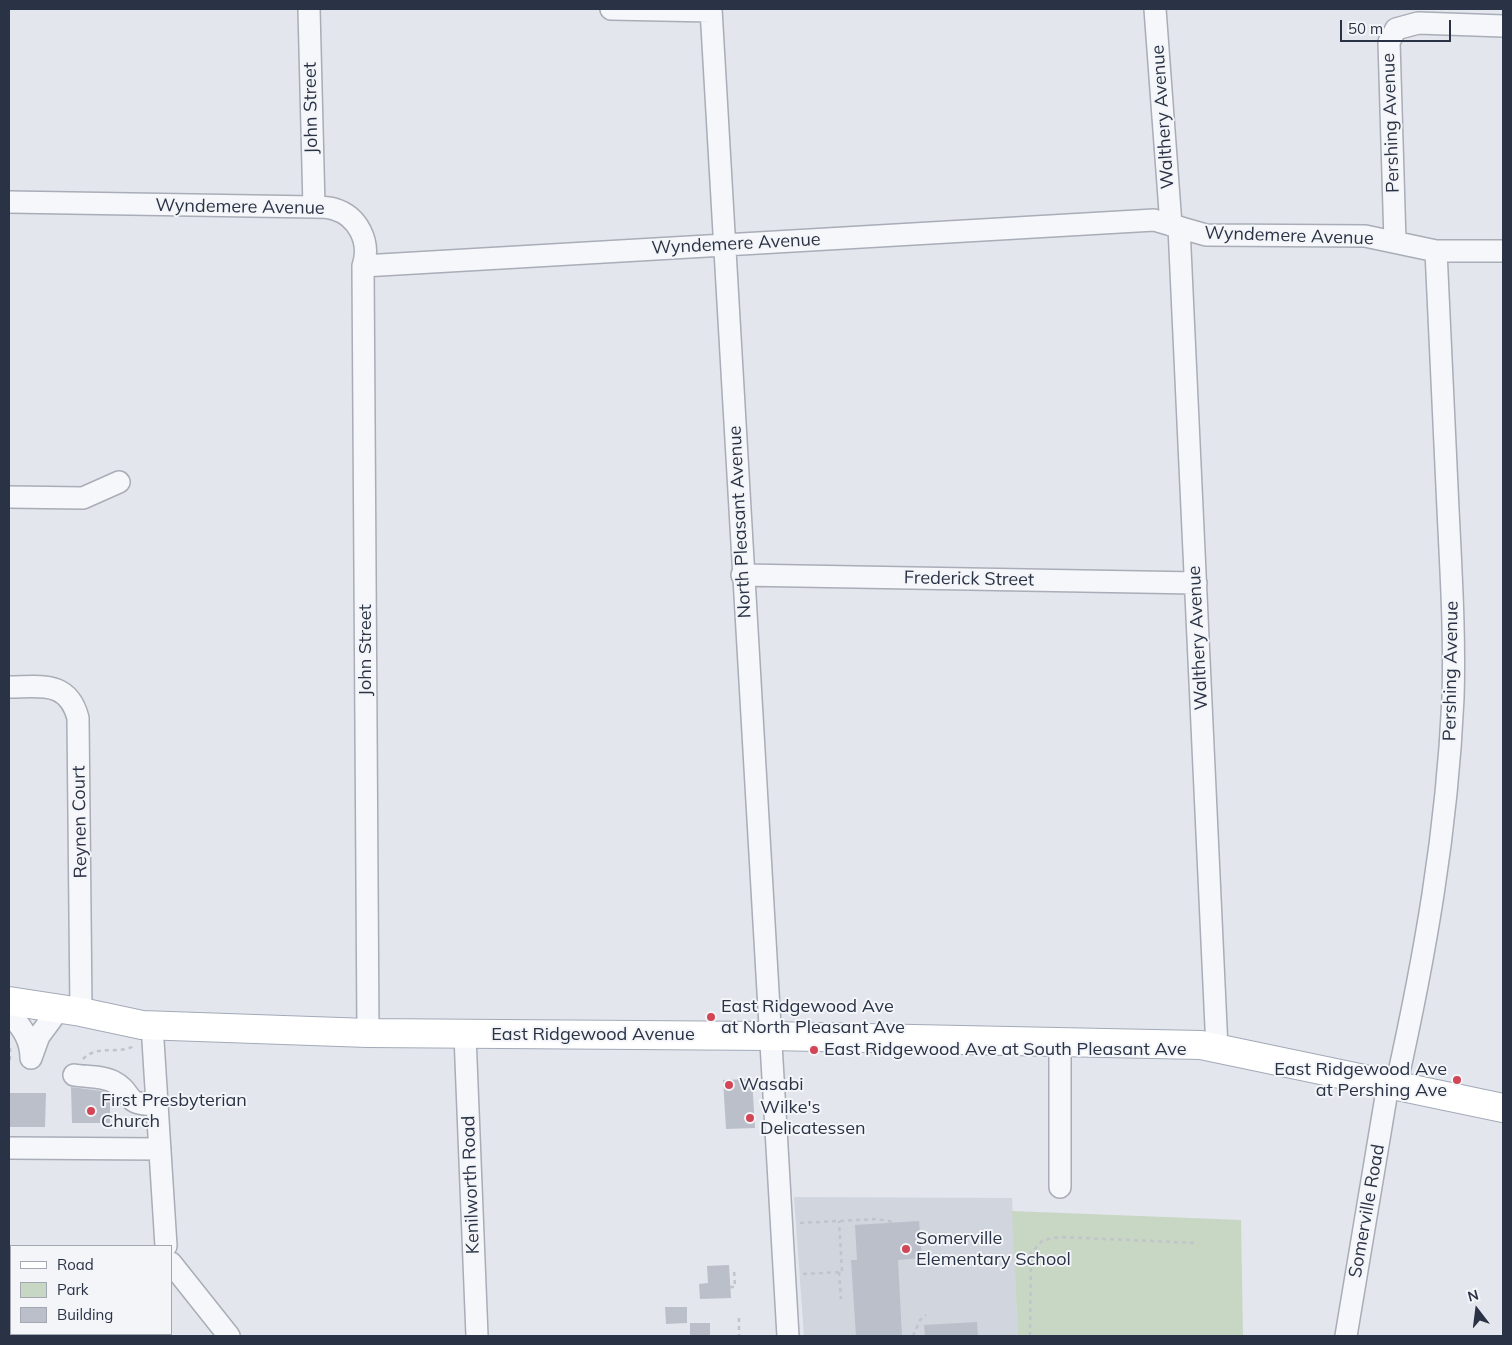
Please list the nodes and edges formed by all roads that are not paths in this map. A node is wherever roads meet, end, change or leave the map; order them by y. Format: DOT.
graph roads {
  1 [pos="309,9"];
  2 [pos="611,9"];
  3 [pos="1155,9"];
  4 [pos="711,10"];
  5 [pos="1503,26"];
  6 [pos="9,202"];
  7 [pos="314,207"];
  8 [pos="1175,226"];
  9 [pos="1394,242"];
  10 [pos="724,245"];
  11 [pos="1436,251"];
  12 [pos="1503,251"];
  13 [pos="363,266"];
  14 [pos="119,482"];
  15 [pos="9,497"];
  16 [pos="742,575"];
  17 [pos="1196,583"];
  18 [pos="9,687"];
  19 [pos="9,1001"];
  20 [pos="70,1011"];
  21 [pos="9,1012"];
  22 [pos="146,1033"];
  23 [pos="368,1033"];
  24 [pos="465,1034"];
  25 [pos="770,1036"];
  26 [pos="1060,1042"];
  27 [pos="1217,1049"];
  28 [pos="74,1075"];
  29 [pos="1392,1086"];
  30 [pos="157,1105"];
  31 [pos="1503,1108"];
  32 [pos="9,1148"];
  33 [pos="160,1149"];
  34 [pos="1060,1188"];
  35 [pos="166,1245"];
  36 [pos="172,1264"];
  37 [pos="229,1336"];
  38 [pos="477,1336"];
  39 [pos="788,1336"];
  40 [pos="1346,1336"];
  1 -- 7 [label="street, John Street"];
  2 -- 4 [label="street"];
  3 -- 8 [label="street, Walthery Avenue"];
  4 -- 10 [label="street, North Pleasant Avenue"];
  5 -- 9 [label="street, Pershing Avenue"];
  6 -- 7 [label="street, Wyndemere Avenue"];
  7 -- 13 [label="street, Wyndemere Avenue"];
  8 -- 9 [label="street, Wyndemere Avenue"];
  8 -- 10 [label="street, Wyndemere Avenue"];
  8 -- 17 [label="street, Walthery Avenue"];
  9 -- 11 [label="street, Wyndemere Avenue"];
  10 -- 13 [label="street, Wyndemere Avenue"];
  10 -- 16 [label="street, North Pleasant Avenue"];
  11 -- 12 [label="street, Wyndemere Avenue"];
  11 -- 29 [label="street, Pershing Avenue"];
  13 -- 23 [label="street, John Street"];
  14 -- 15 [label="street"];
  16 -- 17 [label="street, Frederick Street"];
  16 -- 25 [label="street, North Pleasant Avenue"];
  17 -- 27 [label="street, Walthery Avenue"];
  18 -- 20 [label="street, Reynen Court"];
  19 -- 20 [label="main road, East Ridgewood Avenue"];
  20 -- 21 [label="street"];
  20 -- 22 [label="main road, East Ridgewood Avenue"];
  22 -- 23 [label="main road, East Ridgewood Avenue"];
  22 -- 30 [label="street"];
  23 -- 24 [label="main road, East Ridgewood Avenue"];
  24 -- 25 [label="main road, East Ridgewood Avenue"];
  24 -- 38 [label="street, Kenilworth Road"];
  25 -- 26 [label="main road, East Ridgewood Avenue"];
  25 -- 39 [label="street, North Pleasant Avenue"];
  26 -- 27 [label="main road, East Ridgewood Avenue"];
  26 -- 34 [label="street"];
  27 -- 29 [label="main road, East Ridgewood Avenue"];
  28 -- 30 [label="street"];
  29 -- 31 [label="main road, East Ridgewood Avenue"];
  29 -- 40 [label="street, Somerville Road"];
  30 -- 33 [label="street"];
  32 -- 33 [label="street"];
  33 -- 35 [label="street"];
  36 -- 37 [label="street"];
}
